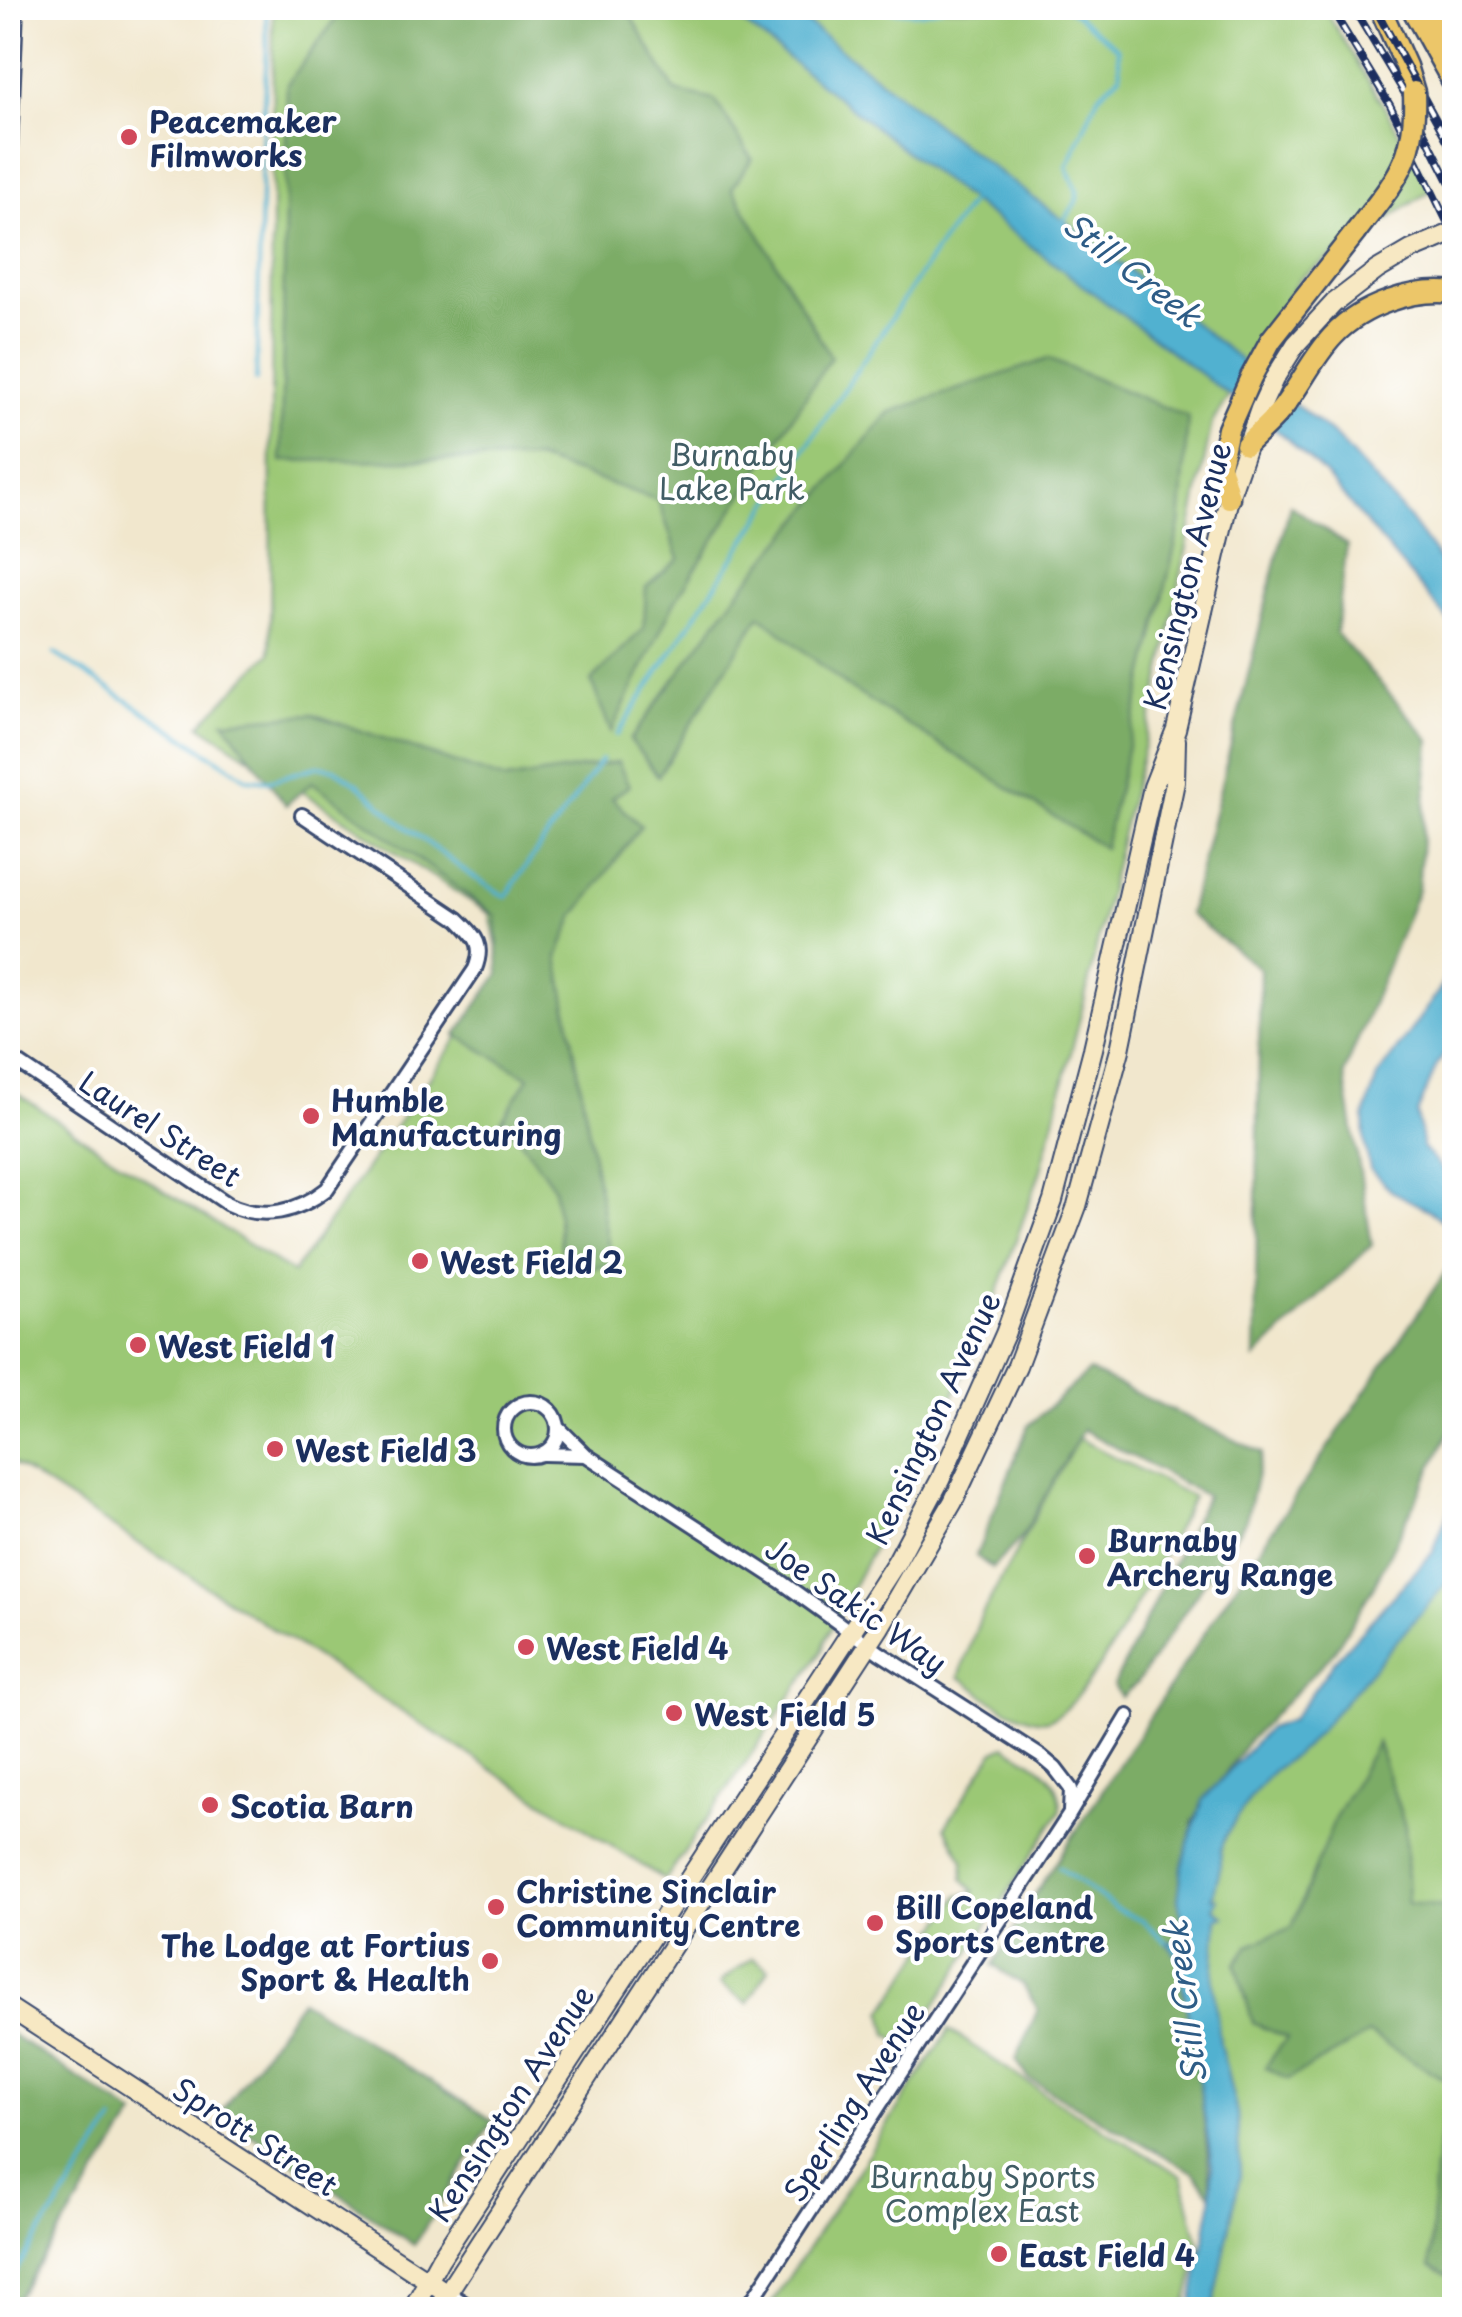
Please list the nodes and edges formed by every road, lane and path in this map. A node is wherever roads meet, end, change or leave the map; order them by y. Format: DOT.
graph roads {
  1 [pos="15,8"];
  2 [pos="1380,8"];
  3 [pos="1412,8"];
  4 [pos="1432,8"];
  5 [pos="1454,49"];
  6 [pos="1454,84"];
  7 [pos="8,174"];
  8 [pos="1454,232"];
  9 [pos="1454,293"];
  10 [pos="1246,445"];
  11 [pos="1229,498"];
  12 [pos="1176,729"];
  13 [pos="302,815"];
  14 [pos="8,1056"];
  15 [pos="558,1427"];
  16 [pos="543,1454"];
  17 [pos="586,1455"];
  18 [pos="850,1633"];
  19 [pos="868,1645"];
  20 [pos="1128,1716"];
  21 [pos="1070,1815"];
  22 [pos="8,2008"];
  23 [pos="428,2280"];
  24 [pos="446,2292"];
  25 [pos="412,2310"];
  26 [pos="436,2310"];
  27 [pos="475,2310"];
  28 [pos="746,2310"];
  1 -- 7 [label="street"];
  2 -- 11 [label="main road, bridge"];
  3 -- 6 [label="main road"];
  4 -- 5 [label="main road"];
  8 -- 10 [label="main road, Kensington Avenue, bridge"];
  9 -- 10 [label="main road"];
  10 -- 11 [label="main road, Kensington Avenue"];
  11 -- 12 [label="main road, Kensington Avenue"];
  12 -- 18 [label="main road, Kensington Avenue"];
  12 -- 19 [label="main road, Kensington Avenue"];
  13 -- 14 [label="street, Laurel Street"];
  15 -- 16 [label="street"];
  15 -- 16 [label="street, Joe Sakic Way"];
  15 -- 17 [label="street, Joe Sakic Way"];
  16 -- 17 [label="street, Joe Sakic Way"];
  17 -- 18 [label="street, Joe Sakic Way"];
  18 -- 19 [label="street, Joe Sakic Way"];
  18 -- 23 [label="main road, Kensington Avenue"];
  19 -- 21 [label="street, Joe Sakic Way"];
  19 -- 24 [label="main road, Kensington Avenue"];
  20 -- 21 [label="street, Sperling Avenue"];
  21 -- 28 [label="street, Sperling Avenue"];
  22 -- 23 [label="main road, Sprott Street"];
  23 -- 24 [label="main road, Sprott Street"];
  23 -- 25 [label="main road, Kensington Avenue"];
  24 -- 26 [label="main road, Kensington Avenue"];
  24 -- 27 [label="street, Sprott Street"];
}
